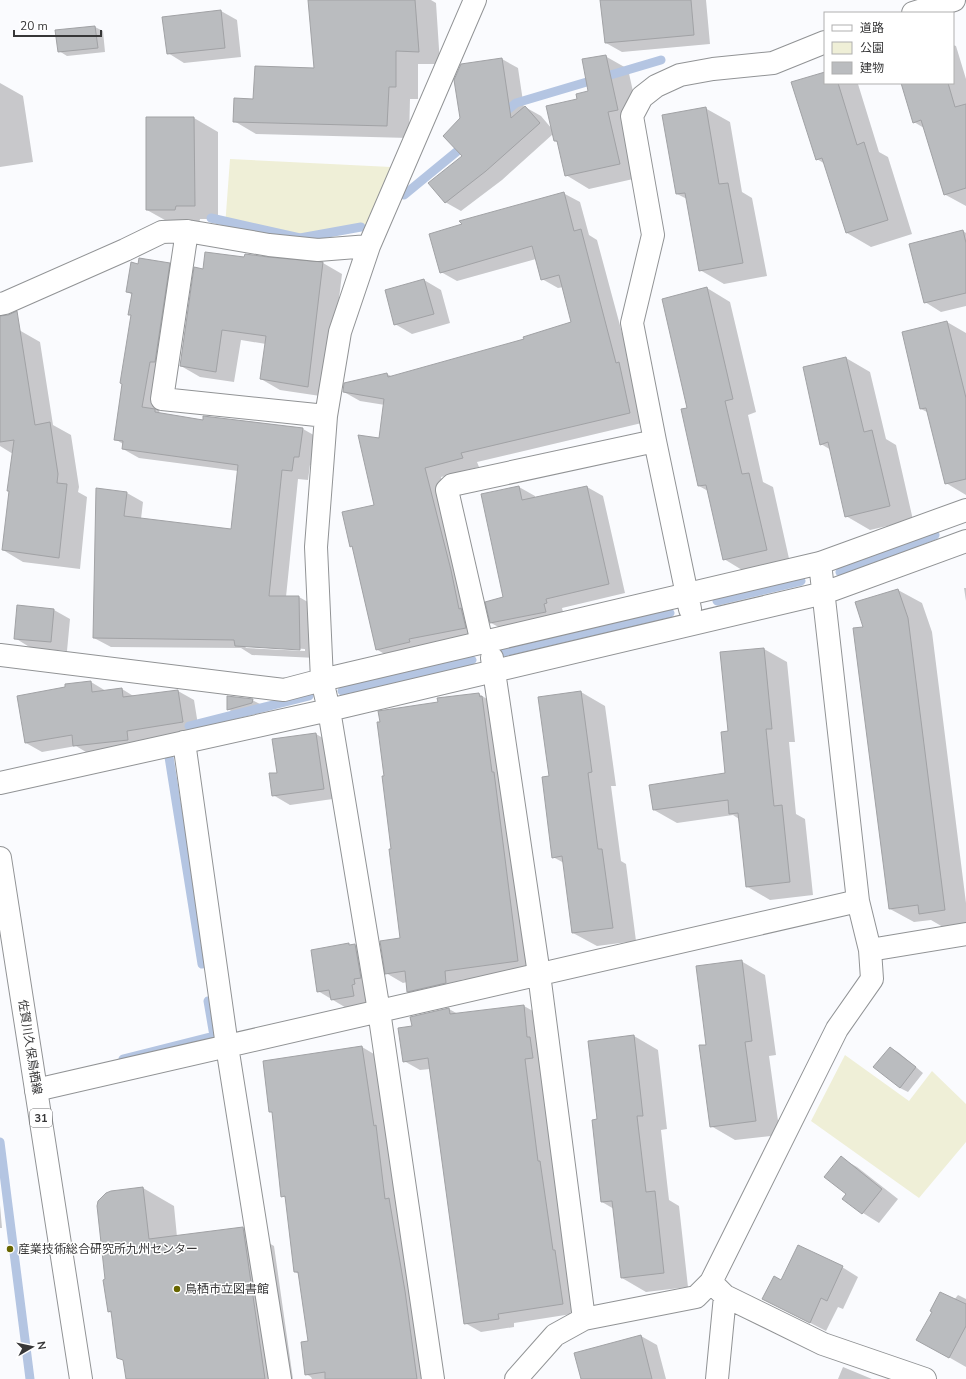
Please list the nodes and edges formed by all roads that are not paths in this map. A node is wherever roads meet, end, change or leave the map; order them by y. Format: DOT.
graph roads {
  1 [pos="475,0"];
  2 [pos="954,0"];
  3 [pos="916,12"];
  4 [pos="824,42"];
  5 [pos="187,231"];
  6 [pos="369,246"];
  7 [pos="0,304"];
  8 [pos="326,416"];
  9 [pos="655,441"];
  10 [pos="966,510"];
  11 [pos="966,541"];
  12 [pos="820,563"];
  13 [pos="824,593"];
  14 [pos="687,595"];
  15 [pos="693,624"];
  16 [pos="486,642"];
  17 [pos="0,655"];
  18 [pos="494,671"];
  19 [pos="322,680"];
  20 [pos="329,710"];
  21 [pos="184,742"];
  22 [pos="0,783"];
  23 [pos="0,858"];
  24 [pos="858,901"];
  25 [pos="966,934"];
  26 [pos="870,950"];
  27 [pos="539,974"];
  28 [pos="379,1011"];
  29 [pos="227,1046"];
  30 [pos="36,1090"];
  31 [pos="718,1289"];
  32 [pos="584,1319"];
  33 [pos="81,1379"];
  34 [pos="280,1379"];
  35 [pos="433,1379"];
  36 [pos="516,1379"];
  37 [pos="717,1379"];
  38 [pos="925,1379"];
  1 -- 6 [label="street"];
  2 -- 3 [label="street"];
  4 -- 9 [label="street"];
  5 -- 6 [label="street"];
  5 -- 7 [label="street"];
  5 -- 8 [label="street"];
  6 -- 8 [label="street"];
  8 -- 19 [label="street"];
  9 -- 14 [label="street"];
  9 -- 16 [label="street"];
  10 -- 12 [label="street"];
  11 -- 13 [label="street"];
  12 -- 13 [label="street"];
  12 -- 14 [label="street"];
  13 -- 15 [label="street"];
  13 -- 24 [label="street"];
  14 -- 15 [label="street"];
  14 -- 16 [label="street"];
  15 -- 18 [label="street"];
  16 -- 18 [label="street"];
  16 -- 19 [label="street"];
  17 -- 19 [label="street"];
  18 -- 20 [label="street"];
  18 -- 27 [label="street"];
  19 -- 20 [label="street"];
  20 -- 21 [label="street"];
  20 -- 28 [label="street"];
  21 -- 22 [label="street"];
  21 -- 29 [label="street"];
  23 -- 30 [label="street, 佐賀川久保鳥栖線 / 31"];
  24 -- 26 [label="street"];
  24 -- 27 [label="street"];
  25 -- 26 [label="street"];
  26 -- 31 [label="street"];
  27 -- 28 [label="street"];
  27 -- 32 [label="street"];
  28 -- 29 [label="street"];
  28 -- 35 [label="street"];
  29 -- 30 [label="street"];
  29 -- 34 [label="street"];
  30 -- 33 [label="street, 佐賀川久保鳥栖線 / 31"];
  31 -- 32 [label="street"];
  31 -- 37 [label="street"];
  31 -- 38 [label="street"];
  32 -- 36 [label="street"];
}
